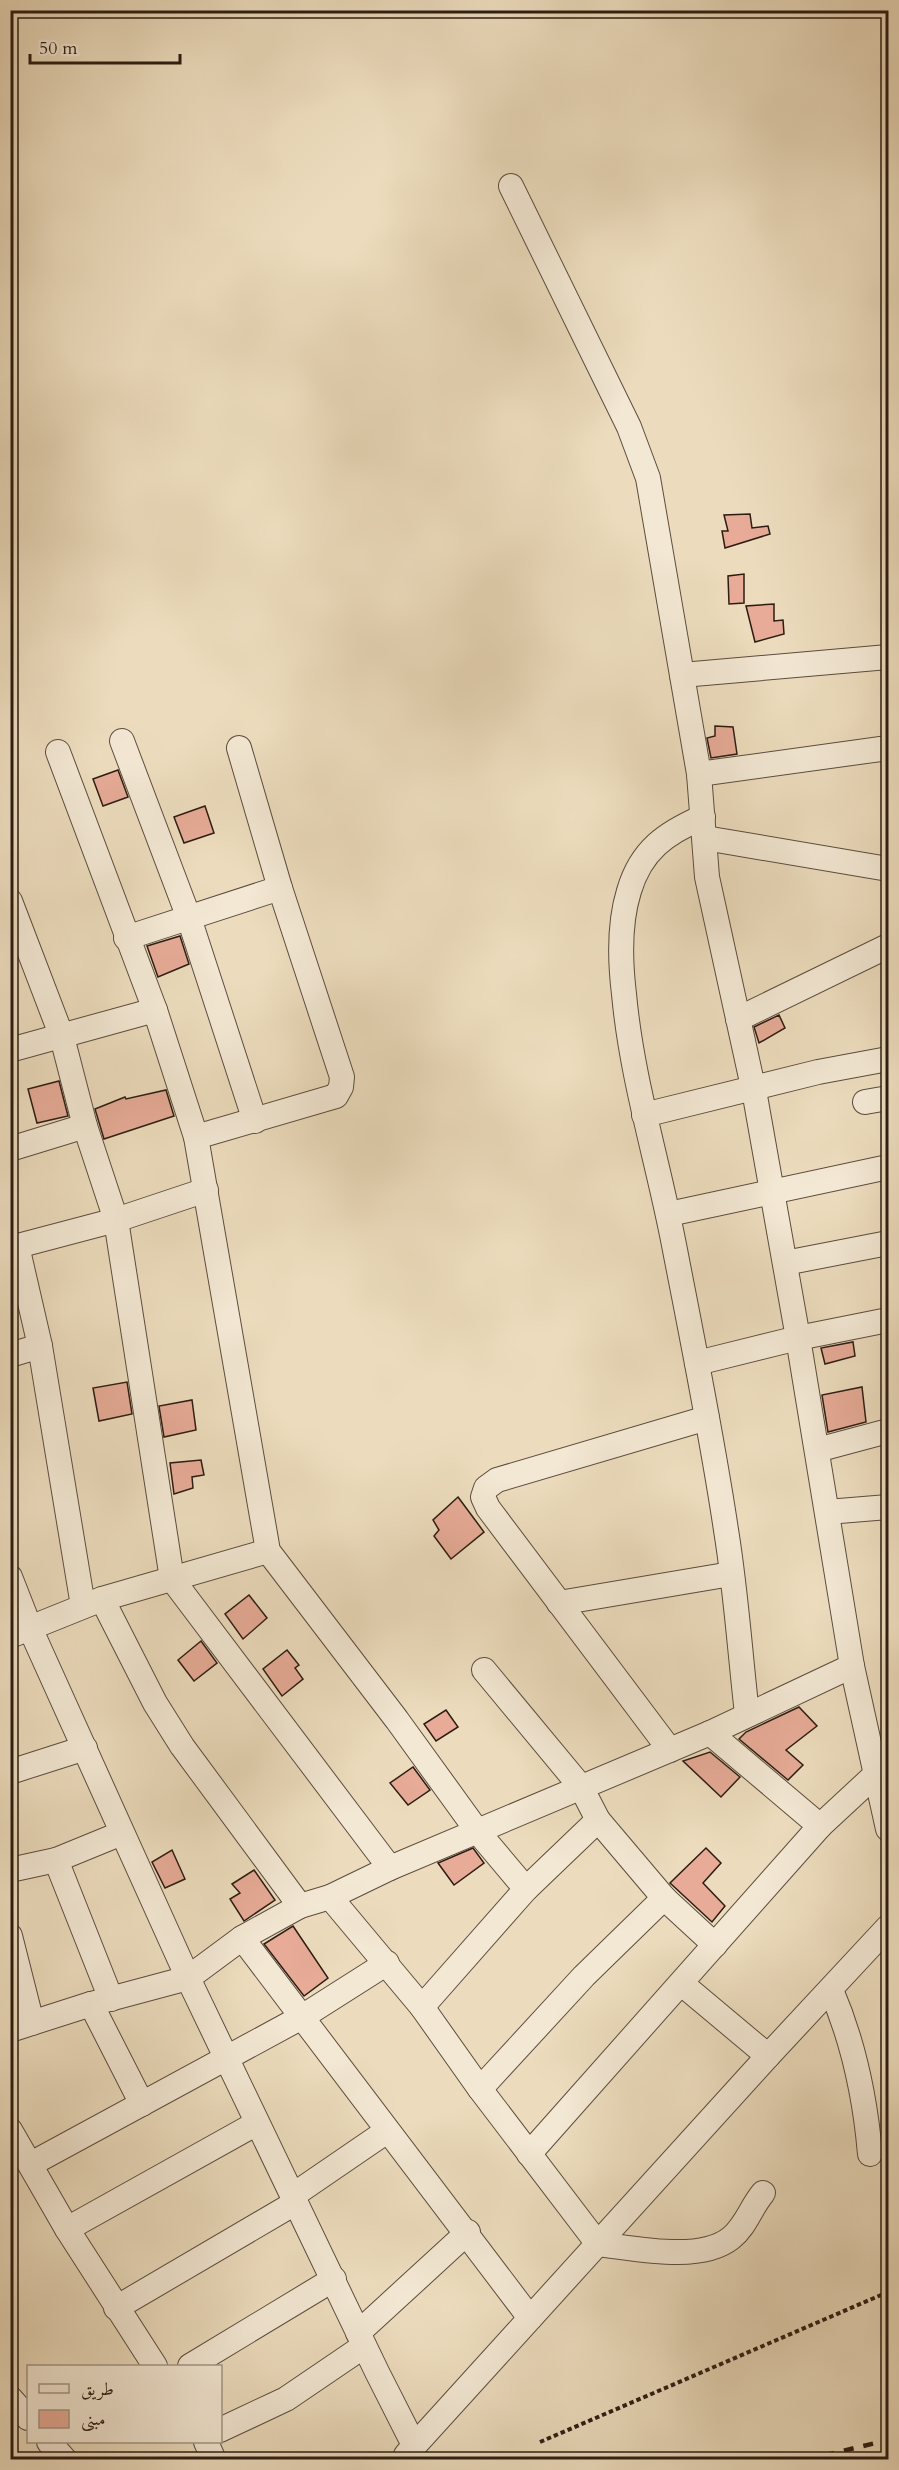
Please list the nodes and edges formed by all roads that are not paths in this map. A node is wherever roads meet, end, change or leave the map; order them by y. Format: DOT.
graph roads {
  1 [pos="511,186"];
  2 [pos="888,657"];
  3 [pos="682,675"];
  4 [pos="122,741"];
  5 [pos="239,748"];
  6 [pos="888,748"];
  7 [pos="58,752"];
  8 [pos="699,774"];
  9 [pos="704,828"];
  10 [pos="884,864"];
  11 [pos="280,888"];
  12 [pos="10,901"];
  13 [pos="189,918"];
  14 [pos="126,938"];
  15 [pos="888,946"];
  16 [pos="155,1010"];
  17 [pos="738,1019"];
  18 [pos="62,1037"];
  19 [pos="10,1050"];
  20 [pos="888,1059"];
  21 [pos="753,1089"];
  22 [pos="644,1115"];
  23 [pos="255,1121"];
  24 [pos="85,1126"];
  25 [pos="196,1137"];
  26 [pos="10,1149"];
  27 [pos="888,1167"];
  28 [pos="206,1190"];
  29 [pos="772,1193"];
  30 [pos="669,1214"];
  31 [pos="116,1220"];
  32 [pos="888,1243"];
  33 [pos="14,1247"];
  34 [pos="785,1263"];
  35 [pos="888,1320"];
  36 [pos="798,1338"];
  37 [pos="40,1346"];
  38 [pos="10,1355"];
  39 [pos="697,1363"];
  40 [pos="707,1418"];
  41 [pos="888,1431"];
  42 [pos="817,1450"];
  43 [pos="888,1507"];
  44 [pos="827,1512"];
  45 [pos="268,1551"];
  46 [pos="731,1574"];
  47 [pos="10,1577"];
  48 [pos="172,1579"];
  49 [pos="93,1603"];
  50 [pos="559,1603"];
  51 [pos="20,1632"];
  52 [pos="852,1666"];
  53 [pos="484,1670"];
  54 [pos="747,1714"];
  55 [pos="710,1732"];
  56 [pos="85,1748"];
  57 [pos="670,1750"];
  58 [pos="10,1772"];
  59 [pos="875,1775"];
  60 [pos="581,1788"];
  61 [pos="598,1820"];
  62 [pos="819,1826"];
  63 [pos="888,1829"];
  64 [pos="478,1832"];
  65 [pos="123,1833"];
  66 [pos="57,1860"];
  67 [pos="390,1868"];
  68 [pos="10,1870"];
  69 [pos="526,1889"];
  70 [pos="330,1897"];
  71 [pos="664,1898"];
  72 [pos="300,1906"];
  73 [pos="888,1927"];
  74 [pos="10,1936"];
  75 [pos="242,1938"];
  76 [pos="715,1945"];
  77 [pos="387,1963"];
  78 [pos="188,1978"];
  79 [pos="682,1984"];
  80 [pos="831,1990"];
  81 [pos="101,2001"];
  82 [pos="422,2007"];
  83 [pos="302,2017"];
  84 [pos="21,2026"];
  85 [pos="768,2056"];
  86 [pos="226,2058"];
  87 [pos="480,2089"];
  88 [pos="142,2103"];
  89 [pos="257,2122"];
  90 [pos="10,2130"];
  91 [pos="387,2131"];
  92 [pos="529,2154"];
  93 [pos="870,2154"];
  94 [pos="21,2155"];
  95 [pos="763,2193"];
  96 [pos="294,2199"];
  97 [pos="67,2229"];
  98 [pos="468,2232"];
  99 [pos="598,2244"];
  100 [pos="334,2279"];
  101 [pos="116,2308"];
  102 [pos="530,2318"];
  103 [pos="361,2339"];
  104 [pos="153,2365"];
  105 [pos="193,2365"];
  106 [pos="10,2398"];
  107 [pos="27,2417"];
  108 [pos="222,2429"];
  109 [pos="50,2443"];
  110 [pos="206,2443"];
  111 [pos="409,2455"];
  112 [pos="65,2460"];
  113 [pos="214,2460"];
  1 -- 3 [label="street"];
  2 -- 3 [label="street"];
  3 -- 8 [label="street"];
  4 -- 13 [label="street"];
  5 -- 11 [label="street"];
  6 -- 8 [label="street"];
  7 -- 14 [label="street"];
  8 -- 9 [label="street"];
  9 -- 10 [label="street"];
  9 -- 17 [label="street"];
  9 -- 22 [label="street"];
  11 -- 13 [label="street"];
  11 -- 23 [label="street"];
  12 -- 18 [label="street"];
  13 -- 14 [label="street"];
  13 -- 23 [label="street"];
  14 -- 16 [label="street"];
  15 -- 17 [label="street"];
  16 -- 18 [label="street"];
  16 -- 25 [label="street"];
  17 -- 21 [label="street"];
  18 -- 19 [label="street"];
  18 -- 24 [label="street"];
  20 -- 21 [label="street"];
  21 -- 22 [label="street"];
  21 -- 29 [label="street"];
  22 -- 30 [label="street"];
  23 -- 25 [label="street"];
  24 -- 26 [label="street"];
  24 -- 31 [label="street"];
  25 -- 28 [label="street"];
  27 -- 29 [label="street"];
  28 -- 31 [label="street"];
  28 -- 45 [label="street"];
  29 -- 30 [label="street"];
  29 -- 34 [label="street"];
  30 -- 39 [label="street"];
  31 -- 33 [label="street"];
  31 -- 48 [label="street"];
  32 -- 34 [label="street"];
  33 -- 37 [label="street"];
  34 -- 36 [label="street"];
  35 -- 36 [label="street"];
  36 -- 39 [label="street"];
  36 -- 42 [label="street"];
  37 -- 38 [label="street"];
  37 -- 49 [label="street"];
  39 -- 40 [label="street"];
  40 -- 46 [label="street"];
  40 -- 50 [label="street"];
  41 -- 42 [label="street"];
  42 -- 44 [label="street"];
  43 -- 44 [label="street"];
  44 -- 52 [label="street"];
  45 -- 48 [label="street"];
  45 -- 64 [label="street"];
  46 -- 50 [label="street"];
  46 -- 54 [label="street"];
  47 -- 51 [label="street"];
  48 -- 49 [label="street"];
  48 -- 67 [label="street"];
  49 -- 51 [label="street"];
  49 -- 72 [label="street"];
  50 -- 57 [label="street"];
  51 -- 56 [label="street"];
  52 -- 54 [label="street"];
  52 -- 59 [label="street"];
  53 -- 60 [label="street"];
  54 -- 55 [label="street"];
  55 -- 57 [label="street"];
  55 -- 62 [label="street"];
  56 -- 58 [label="street"];
  56 -- 65 [label="street"];
  57 -- 60 [label="street"];
  59 -- 62 [label="street"];
  59 -- 63 [label="street"];
  60 -- 61 [label="street"];
  60 -- 64 [label="street"];
  61 -- 69 [label="street"];
  61 -- 71 [label="street"];
  62 -- 76 [label="street"];
  64 -- 67 [label="street"];
  64 -- 69 [label="street"];
  65 -- 66 [label="street"];
  65 -- 78 [label="street"];
  66 -- 68 [label="street"];
  66 -- 81 [label="street"];
  67 -- 70 [label="street"];
  69 -- 82 [label="street"];
  70 -- 72 [label="street"];
  70 -- 77 [label="street"];
  71 -- 76 [label="street"];
  71 -- 87 [label="street"];
  72 -- 75 [label="street"];
  73 -- 80 [label="street"];
  74 -- 84 [label="street"];
  75 -- 78 [label="street"];
  75 -- 83 [label="street"];
  76 -- 79 [label="street"];
  77 -- 82 [label="street"];
  77 -- 83 [label="street"];
  78 -- 81 [label="street"];
  78 -- 86 [label="street"];
  79 -- 85 [label="street"];
  79 -- 92 [label="street"];
  80 -- 85 [label="street"];
  80 -- 93 [label="street"];
  81 -- 84 [label="street"];
  81 -- 88 [label="street"];
  82 -- 87 [label="street"];
  83 -- 86 [label="street"];
  83 -- 91 [label="street"];
  85 -- 99 [label="street"];
  86 -- 88 [label="street"];
  86 -- 89 [label="street"];
  87 -- 92 [label="street"];
  88 -- 94 [label="street"];
  89 -- 96 [label="street"];
  89 -- 97 [label="street"];
  90 -- 94 [label="street"];
  91 -- 96 [label="street"];
  91 -- 98 [label="street"];
  92 -- 99 [label="street"];
  94 -- 97 [label="street"];
  95 -- 99 [label="street"];
  96 -- 100 [label="street"];
  96 -- 101 [label="street"];
  97 -- 101 [label="street"];
  98 -- 102 [label="street"];
  98 -- 103 [label="street"];
  99 -- 102 [label="street"];
  100 -- 103 [label="street"];
  100 -- 105 [label="street"];
  101 -- 104 [label="street"];
  102 -- 111 [label="street"];
  103 -- 108 [label="street"];
  103 -- 111 [label="street"];
  106 -- 107 [label="street"];
  109 -- 112 [label="street"];
  110 -- 113 [label="street"];
}
